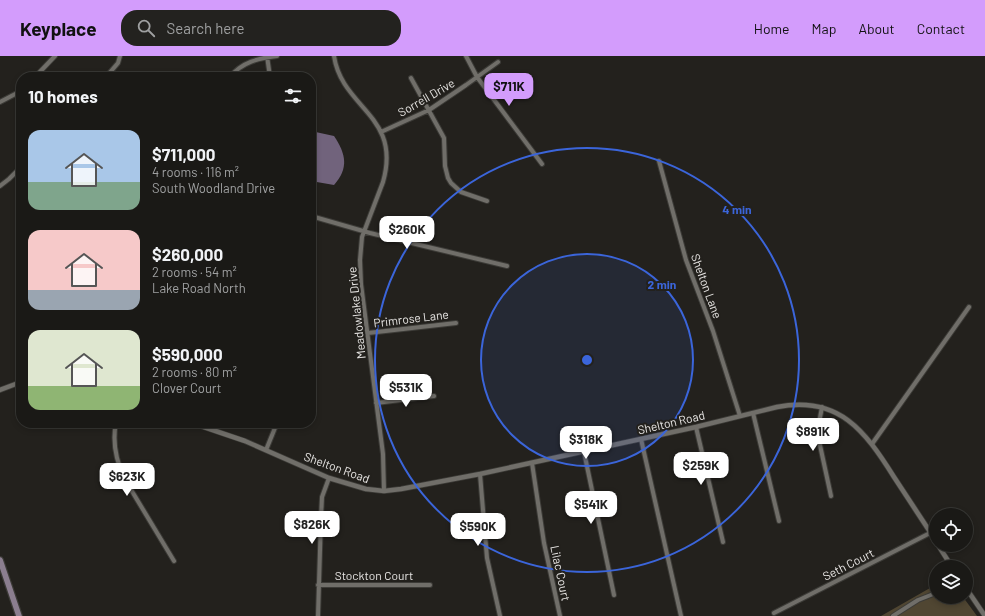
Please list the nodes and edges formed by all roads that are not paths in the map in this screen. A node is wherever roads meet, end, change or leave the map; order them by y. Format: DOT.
graph roads {
  1 [pos="55,56"];
  2 [pos="120,56"];
  3 [pos="277,56"];
  4 [pos="334,56"];
  5 [pos="466,56"];
  6 [pos="267,57"];
  7 [pos="498,62"];
  8 [pos="40,72"];
  9 [pos="111,72"];
  10 [pos="234,72"];
  11 [pos="269,72"];
  12 [pos="477,77"];
  13 [pos="411,78"];
  14 [pos="16,95"];
  15 [pos="0,102"];
  16 [pos="429,110"];
  17 [pos="382,132"];
  18 [pos="659,161"];
  19 [pos="542,164"];
  20 [pos="16,172"];
  21 [pos="0,186"];
  22 [pos="487,200"];
  23 [pos="316,218"];
  24 [pos="364,232"];
  25 [pos="507,266"];
  26 [pos="969,307"];
  27 [pos="456,323"];
  28 [pos="368,333"];
  29 [pos="16,384"];
  30 [pos="0,390"];
  31 [pos="434,396"];
  32 [pos="376,403"];
  33 [pos="822,407"];
  34 [pos="753,413"];
  35 [pos="740,416"];
  36 [pos="696,427"];
  37 [pos="115,428"];
  38 [pos="207,428"];
  39 [pos="276,428"];
  40 [pos="641,439"];
  41 [pos="872,444"];
  42 [pos="266,450"];
  43 [pos="584,452"];
  44 [pos="532,463"];
  45 [pos="480,474"];
  46 [pos="329,478"];
  47 [pos="384,491"];
  48 [pos="831,496"];
  49 [pos="779,521"];
  50 [pos="929,531"];
  51 [pos="929,534"];
  52 [pos="723,542"];
  53 [pos="0,560"];
  54 [pos="174,562"];
  55 [pos="318,585"];
  56 [pos="430,585"];
  57 [pos="614,595"];
  58 [pos="929,596"];
  59 [pos="973,598"];
  60 [pos="774,613"];
  61 [pos="19,616"];
  62 [pos="318,616"];
  63 [pos="500,616"];
  64 [pos="560,616"];
  65 [pos="681,616"];
  66 [pos="893,616"];
  67 [pos="985,616"];
  1 -- 8 [label="street"];
  2 -- 9 [label="street"];
  3 -- 6 [label="street"];
  4 -- 17 [label="street, Meadowlake Drive"];
  5 -- 12 [label="street"];
  6 -- 10 [label="street"];
  6 -- 11 [label="street"];
  7 -- 12 [label="street, Sorrell Drive"];
  12 -- 16 [label="street, Sorrell Drive"];
  12 -- 19 [label="street"];
  13 -- 16 [label="street"];
  14 -- 15 [label="street"];
  16 -- 17 [label="street, Sorrell Drive"];
  16 -- 22 [label="street"];
  17 -- 24 [label="street, Meadowlake Drive"];
  18 -- 35 [label="street, Shelton Lane"];
  20 -- 21 [label="street"];
  23 -- 24 [label="street"];
  24 -- 25 [label="street"];
  24 -- 28 [label="street, Meadowlake Drive"];
  26 -- 41 [label="street"];
  27 -- 28 [label="street, Primrose Lane"];
  28 -- 32 [label="street, Meadowlake Drive"];
  29 -- 30 [label="street"];
  31 -- 32 [label="street"];
  32 -- 47 [label="street, Meadowlake Drive"];
  33 -- 34 [label="street, Shelton Road"];
  33 -- 41 [label="street, Shelton Road"];
  33 -- 48 [label="street"];
  34 -- 35 [label="street, Shelton Road"];
  34 -- 49 [label="street"];
  35 -- 36 [label="street, Shelton Road"];
  36 -- 40 [label="street, Shelton Road"];
  36 -- 52 [label="street"];
  37 -- 54 [label="street"];
  38 -- 42 [label="street, Shelton Road"];
  39 -- 42 [label="street"];
  40 -- 43 [label="street, Shelton Road"];
  40 -- 65 [label="street"];
  41 -- 50 [label="street, Shelton Road"];
  42 -- 46 [label="street, Shelton Road"];
  43 -- 44 [label="street, Shelton Road"];
  43 -- 57 [label="street"];
  44 -- 45 [label="street, Shelton Road"];
  44 -- 64 [label="street, Lilac Court"];
  45 -- 47 [label="street, Shelton Road"];
  45 -- 63 [label="street"];
  46 -- 47 [label="street, Shelton Road"];
  46 -- 55 [label="street"];
  51 -- 60 [label="street, Seth Court"];
  53 -- 61 [label="main road"];
  55 -- 56 [label="street, Stockton Court"];
  55 -- 62 [label="street"];
  58 -- 66 [label="street"];
  59 -- 67 [label="street"];
}
